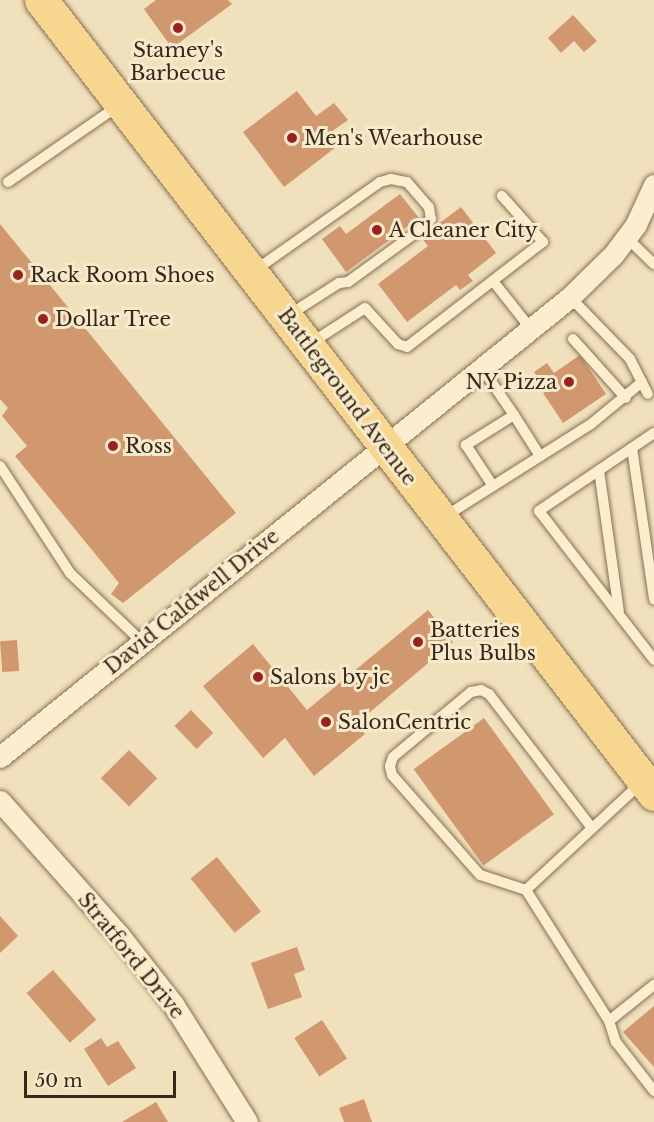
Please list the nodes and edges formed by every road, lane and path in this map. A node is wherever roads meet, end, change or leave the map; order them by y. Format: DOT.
graph roads {
  1 [pos="41,0"];
  2 [pos="120,104"];
  3 [pos="8,182"];
  4 [pos="654,185"];
  5 [pos="502,196"];
  6 [pos="626,237"];
  7 [pos="654,264"];
  8 [pos="251,273"];
  9 [pos="493,281"];
  10 [pos="570,297"];
  11 [pos="286,317"];
  12 [pos="531,328"];
  13 [pos="573,339"];
  14 [pos="308,345"];
  15 [pos="482,368"];
  16 [pos="642,382"];
  17 [pos="648,394"];
  18 [pos="626,398"];
  19 [pos="514,415"];
  20 [pos="654,433"];
  21 [pos="384,447"];
  22 [pos="632,448"];
  23 [pos="540,456"];
  24 [pos="0,466"];
  25 [pos="599,470"];
  26 [pos="493,486"];
  27 [pos="441,519"];
  28 [pos="654,599"];
  29 [pos="619,615"];
  30 [pos="142,642"];
  31 [pos="654,660"];
  32 [pos="0,757"];
  33 [pos="649,787"];
  34 [pos="0,801"];
  35 [pos="592,828"];
  36 [pos="526,890"];
  37 [pos="654,985"];
  38 [pos="609,1021"];
  39 [pos="654,1091"];
  40 [pos="247,1122"];
  1 -- 2 [label="main road, Battleground Avenue"];
  2 -- 3 [label="lane"];
  2 -- 8 [label="main road, Battleground Avenue"];
  4 -- 6 [label="street, David Caldwell Drive"];
  5 -- 9 [label="lane"];
  6 -- 7 [label="lane"];
  6 -- 10 [label="street, David Caldwell Drive"];
  8 -- 11 [label="main road, Battleground Avenue"];
  8 -- 11 [label="lane"];
  9 -- 12 [label="lane"];
  9 -- 14 [label="lane"];
  10 -- 12 [label="street, David Caldwell Drive"];
  10 -- 16 [label="lane"];
  11 -- 14 [label="main road, Battleground Avenue"];
  12 -- 15 [label="street, David Caldwell Drive"];
  13 -- 18 [label="lane"];
  14 -- 21 [label="main road, Battleground Avenue"];
  15 -- 19 [label="lane"];
  15 -- 21 [label="street, David Caldwell Drive"];
  16 -- 17 [label="lane"];
  16 -- 18 [label="lane"];
  18 -- 23 [label="lane"];
  19 -- 23 [label="lane"];
  19 -- 26 [label="lane"];
  20 -- 22 [label="lane"];
  21 -- 27 [label="main road, Battleground Avenue"];
  21 -- 30 [label="street, David Caldwell Drive"];
  22 -- 25 [label="lane"];
  22 -- 28 [label="lane"];
  23 -- 26 [label="lane"];
  24 -- 30 [label="lane"];
  25 -- 29 [label="lane"];
  25 -- 29 [label="lane"];
  26 -- 27 [label="lane"];
  27 -- 33 [label="main road, Battleground Avenue"];
  29 -- 31 [label="lane"];
  30 -- 32 [label="street, David Caldwell Drive"];
  33 -- 35 [label="lane"];
  34 -- 40 [label="street, Stratford Drive"];
  35 -- 36 [label="lane"];
  35 -- 36 [label="lane"];
  36 -- 38 [label="lane"];
  37 -- 38 [label="lane"];
  38 -- 39 [label="lane"];
}
